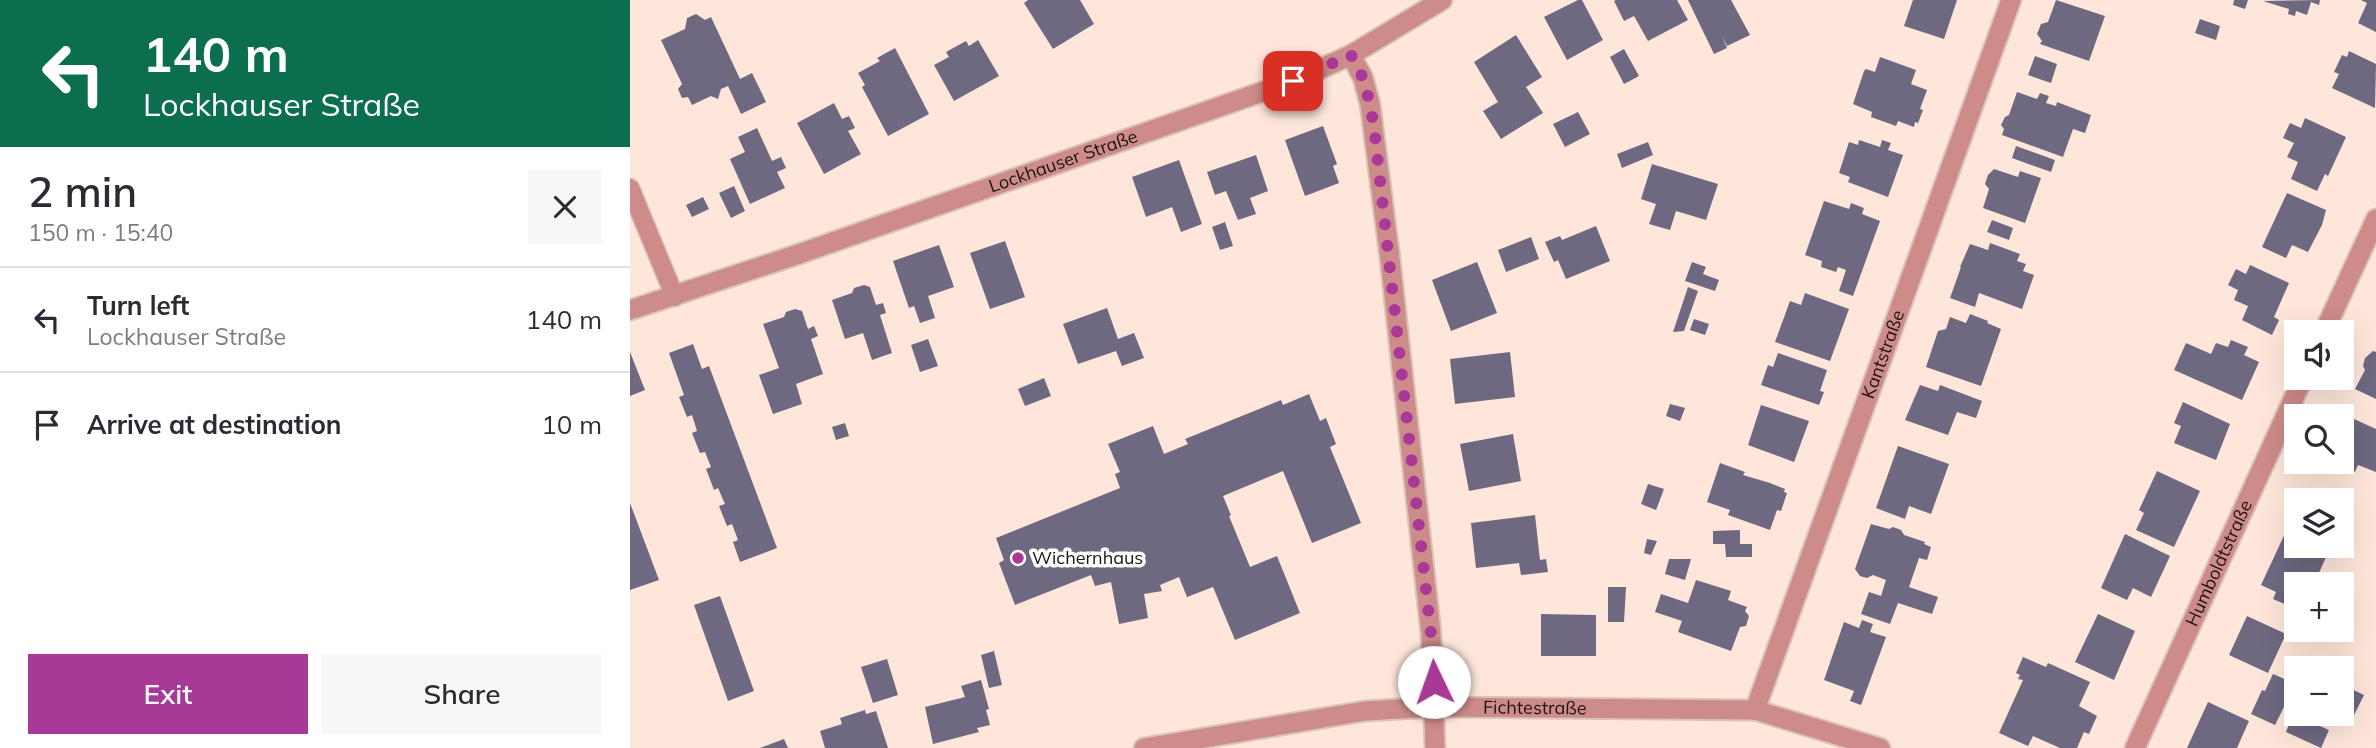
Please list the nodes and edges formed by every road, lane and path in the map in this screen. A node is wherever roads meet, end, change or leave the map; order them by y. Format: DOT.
graph roads {
  1 [pos="1442,0"];
  2 [pos="2011,0"];
  3 [pos="1351,55"];
  4 [pos="630,188"];
  5 [pos="2376,219"];
  6 [pos="675,297"];
  7 [pos="630,310"];
  8 [pos="2330,320"];
  9 [pos="2298,390"];
  10 [pos="1435,707"];
  11 [pos="1755,710"];
  12 [pos="1144,748"];
  13 [pos="1435,748"];
  14 [pos="1880,748"];
  15 [pos="2135,748"];
  1 -- 3 [label="street, Lockhauser Straße"];
  2 -- 11 [label="street, Kantstraße"];
  3 -- 6 [label="street, Lockhauser Straße"];
  3 -- 10 [label="street"];
  4 -- 6 [label="lane"];
  5 -- 8 [label="street"];
  6 -- 7 [label="street, Lockhauser Straße"];
  9 -- 15 [label="street, Humboldtstraße"];
  10 -- 11 [label="street, Fichtestraße"];
  10 -- 12 [label="street, Fichtestraße"];
  10 -- 13 [label="street"];
  11 -- 14 [label="street, Fichtestraße"];
}
